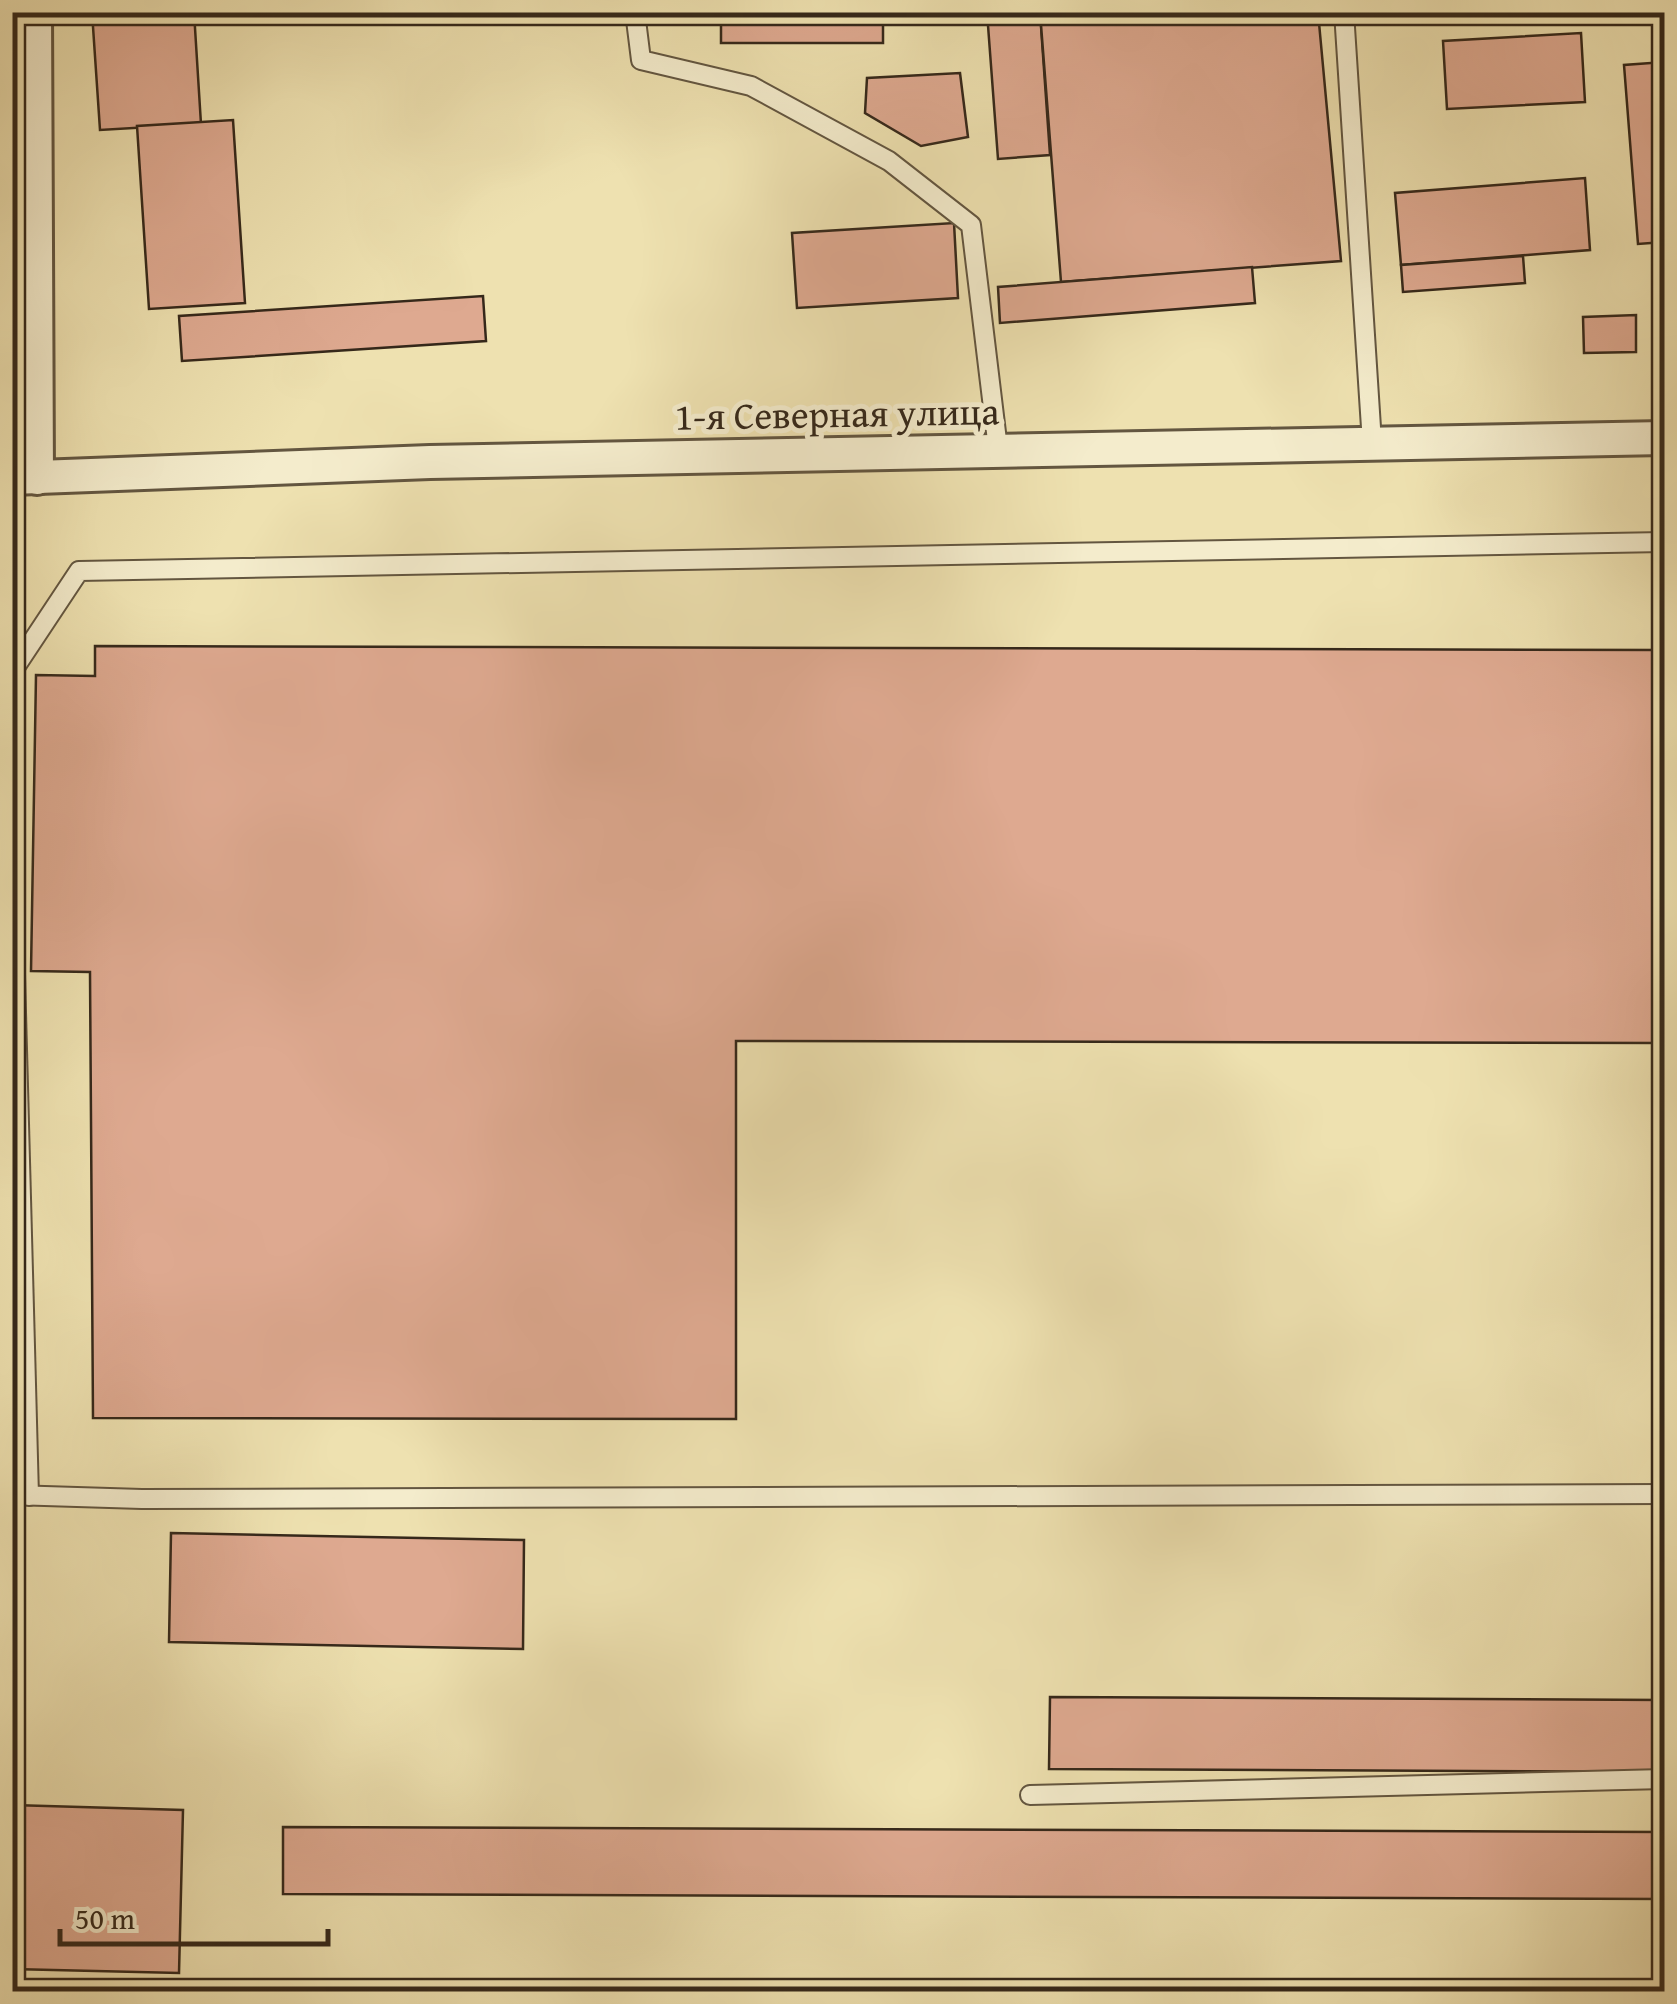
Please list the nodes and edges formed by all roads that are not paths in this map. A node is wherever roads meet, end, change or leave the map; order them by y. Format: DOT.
graph roads {
  1 [pos="36,12"];
  2 [pos="635,12"];
  3 [pos="1344,12"];
  4 [pos="1664,438"];
  5 [pos="1372,443"];
  6 [pos="998,448"];
  7 [pos="25,478"];
  8 [pos="1664,542"];
  9 [pos="12,672"];
  10 [pos="12,863"];
  11 [pos="1664,1494"];
  12 [pos="21,1495"];
  13 [pos="1664,1780"];
  14 [pos="1030,1795"];
  1 -- 7 [label="street"];
  2 -- 6 [label="lane"];
  3 -- 5 [label="lane"];
  4 -- 5 [label="street, 1-я Северная улица"];
  5 -- 6 [label="street, 1-я Северная улица"];
  6 -- 7 [label="street, 1-я Северная улица"];
  8 -- 9 [label="lane"];
  10 -- 12 [label="lane"];
  11 -- 12 [label="lane"];
  13 -- 14 [label="lane"];
}
